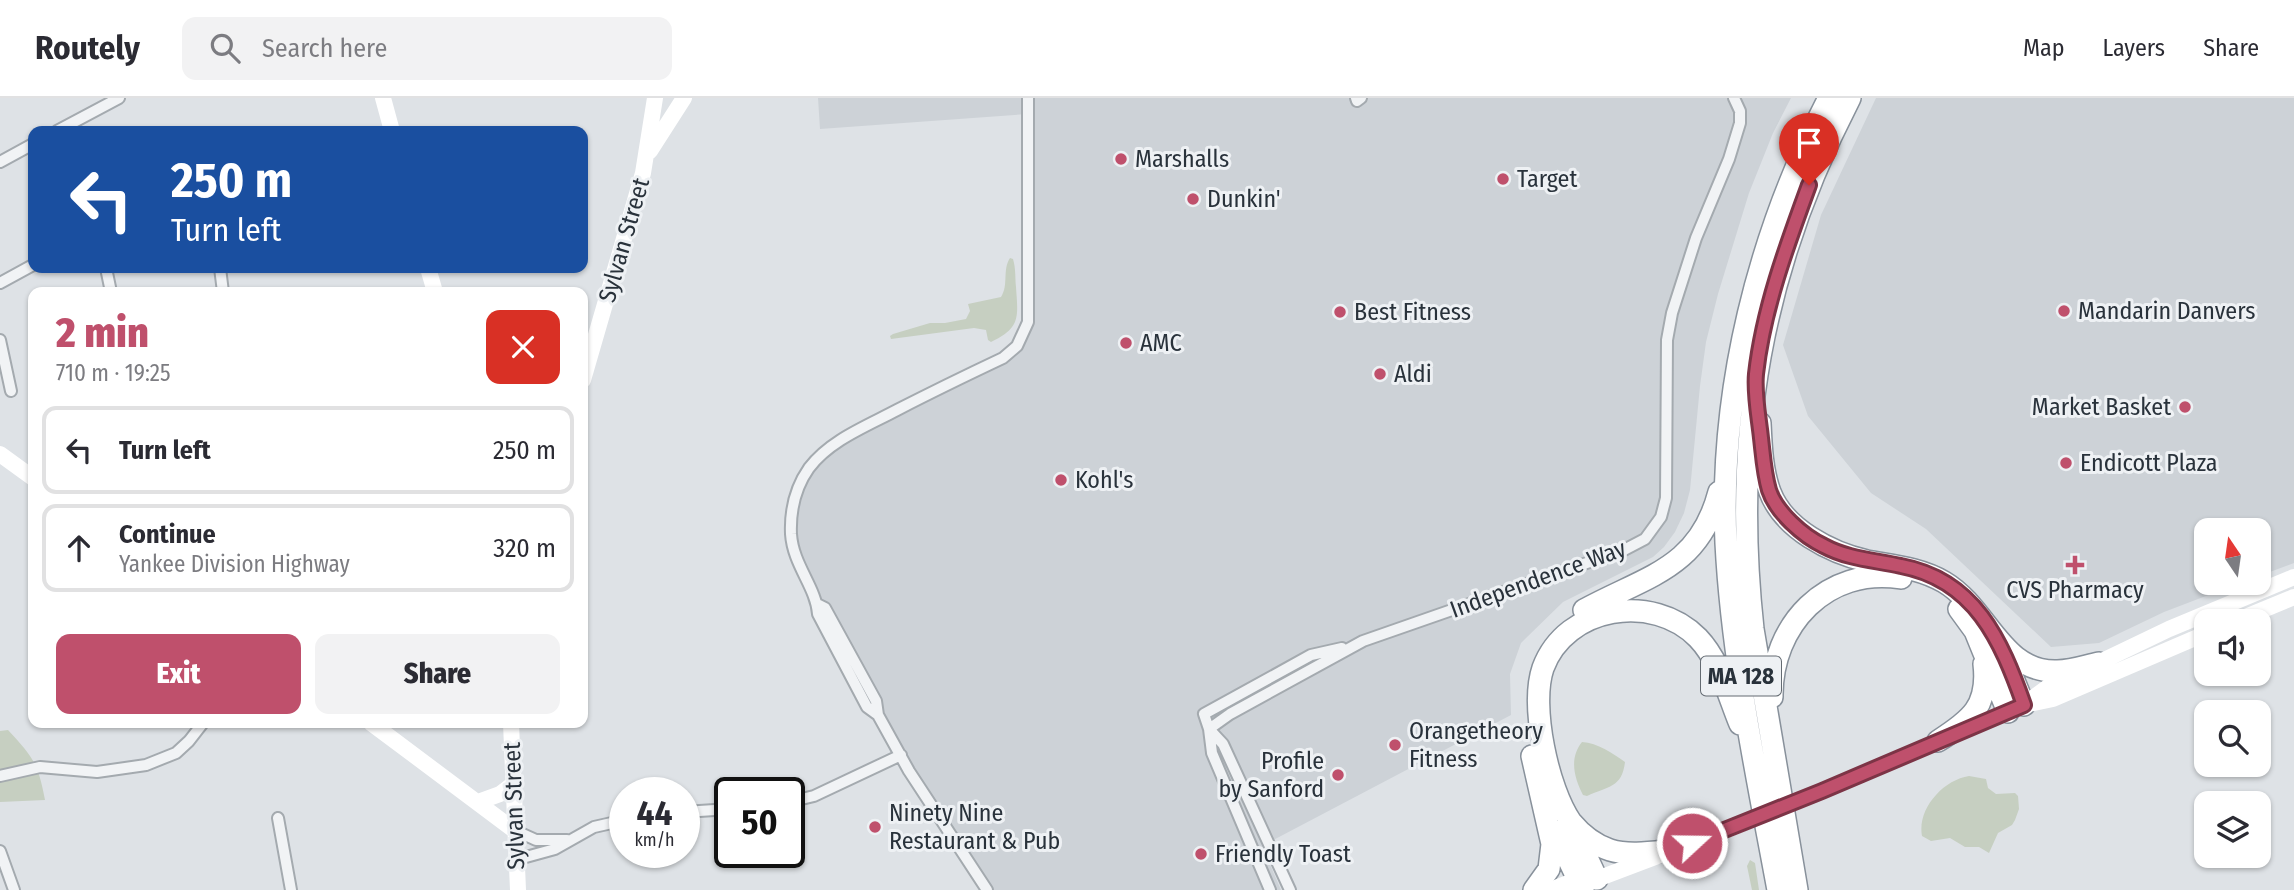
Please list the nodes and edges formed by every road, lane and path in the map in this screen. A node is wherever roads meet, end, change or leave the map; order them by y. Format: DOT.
graph roads {
  1 [pos="119,98"];
  2 [pos="383,98"];
  3 [pos="655,98"];
  4 [pos="684,98"];
  5 [pos="1028,98"];
  6 [pos="1734,98"];
  7 [pos="1829,98"];
  8 [pos="1850,98"];
  9 [pos="66,126"];
  10 [pos="391,126"];
  11 [pos="28,147"];
  12 [pos="646,156"];
  13 [pos="0,162"];
  14 [pos="28,268"];
  15 [pos="0,282"];
  16 [pos="0,340"];
  17 [pos="588,363"];
  18 [pos="1756,377"];
  19 [pos="11,391"];
  20 [pos="0,454"];
  21 [pos="1728,460"];
  22 [pos="28,474"];
  23 [pos="2294,577"];
  24 [pos="2294,597"];
  25 [pos="2265,609"];
  26 [pos="1987,638"];
  27 [pos="2194,639"];
  28 [pos="1352,647"];
  29 [pos="2099,663"];
  30 [pos="2016,708"];
  31 [pos="199,728"];
  32 [pos="378,728"];
  33 [pos="511,728"];
  34 [pos="1209,729"];
  35 [pos="1938,741"];
  36 [pos="901,755"];
  37 [pos="1764,758"];
  38 [pos="0,776"];
  39 [pos="513,784"];
  40 [pos="805,798"];
  41 [pos="478,802"];
  42 [pos="1546,813"];
  43 [pos="278,818"];
  44 [pos="1570,820"];
  45 [pos="609,824"];
  46 [pos="514,830"];
  47 [pos="567,840"];
  48 [pos="1673,850"];
  49 [pos="0,851"];
  50 [pos="515,860"];
  51 [pos="1585,884"];
  52 [pos="13,890"];
  53 [pos="291,890"];
  54 [pos="518,890"];
  55 [pos="987,890"];
  56 [pos="1270,890"];
  57 [pos="1290,890"];
  58 [pos="1534,890"];
  59 [pos="1551,890"];
  60 [pos="1777,890"];
  61 [pos="1797,890"];
  1 -- 9 [label="street"];
  2 -- 10 [label="main road"];
  3 -- 12 [label="main road, Sylvan Street"];
  4 -- 12 [label="main road"];
  5 -- 36 [label="street"];
  6 -- 28 [label="street, Independence Way"];
  7 -- 21 [label="highway, MA 128"];
  8 -- 18 [label="highway, MA 128"];
  11 -- 13 [label="street"];
  12 -- 17 [label="main road, Sylvan Street"];
  14 -- 15 [label="street"];
  16 -- 19 [label="street"];
  18 -- 26 [label="highway"];
  18 -- 37 [label="highway, MA 128"];
  20 -- 22 [label="main road"];
  21 -- 37 [label="highway, MA 128"];
  21 -- 42 [label="highway"];
  23 -- 29 [label="main road"];
  24 -- 25 [label="main road"];
  26 -- 29 [label="highway"];
  26 -- 30 [label="highway"];
  26 -- 35 [label="highway"];
  26 -- 37 [label="highway"];
  27 -- 30 [label="main road"];
  28 -- 34 [label="street, Independence Way"];
  28 -- 34 [label="street, Independence Way"];
  29 -- 30 [label="main road"];
  30 -- 35 [label="main road"];
  31 -- 38 [label="street"];
  32 -- 41 [label="main road"];
  33 -- 39 [label="main road, Sylvan Street"];
  34 -- 56 [label="street, Independence Way"];
  34 -- 57 [label="street, Independence Way"];
  35 -- 48 [label="main road, bridge"];
  36 -- 40 [label="street"];
  36 -- 55 [label="street"];
  37 -- 44 [label="highway"];
  37 -- 60 [label="highway, MA 128"];
  37 -- 61 [label="highway, MA 128"];
  39 -- 41 [label="main road"];
  39 -- 46 [label="main road, Sylvan Street"];
  41 -- 46 [label="main road"];
  42 -- 51 [label="highway"];
  42 -- 58 [label="highway"];
  43 -- 53 [label="street"];
  44 -- 48 [label="highway"];
  44 -- 51 [label="highway"];
  45 -- 47 [label="street"];
  46 -- 47 [label="street"];
  46 -- 50 [label="main road, Sylvan Street"];
  47 -- 50 [label="street"];
  48 -- 51 [label="main road"];
  49 -- 52 [label="street"];
  50 -- 54 [label="main road, Sylvan Street"];
  51 -- 59 [label="main road"];
}
